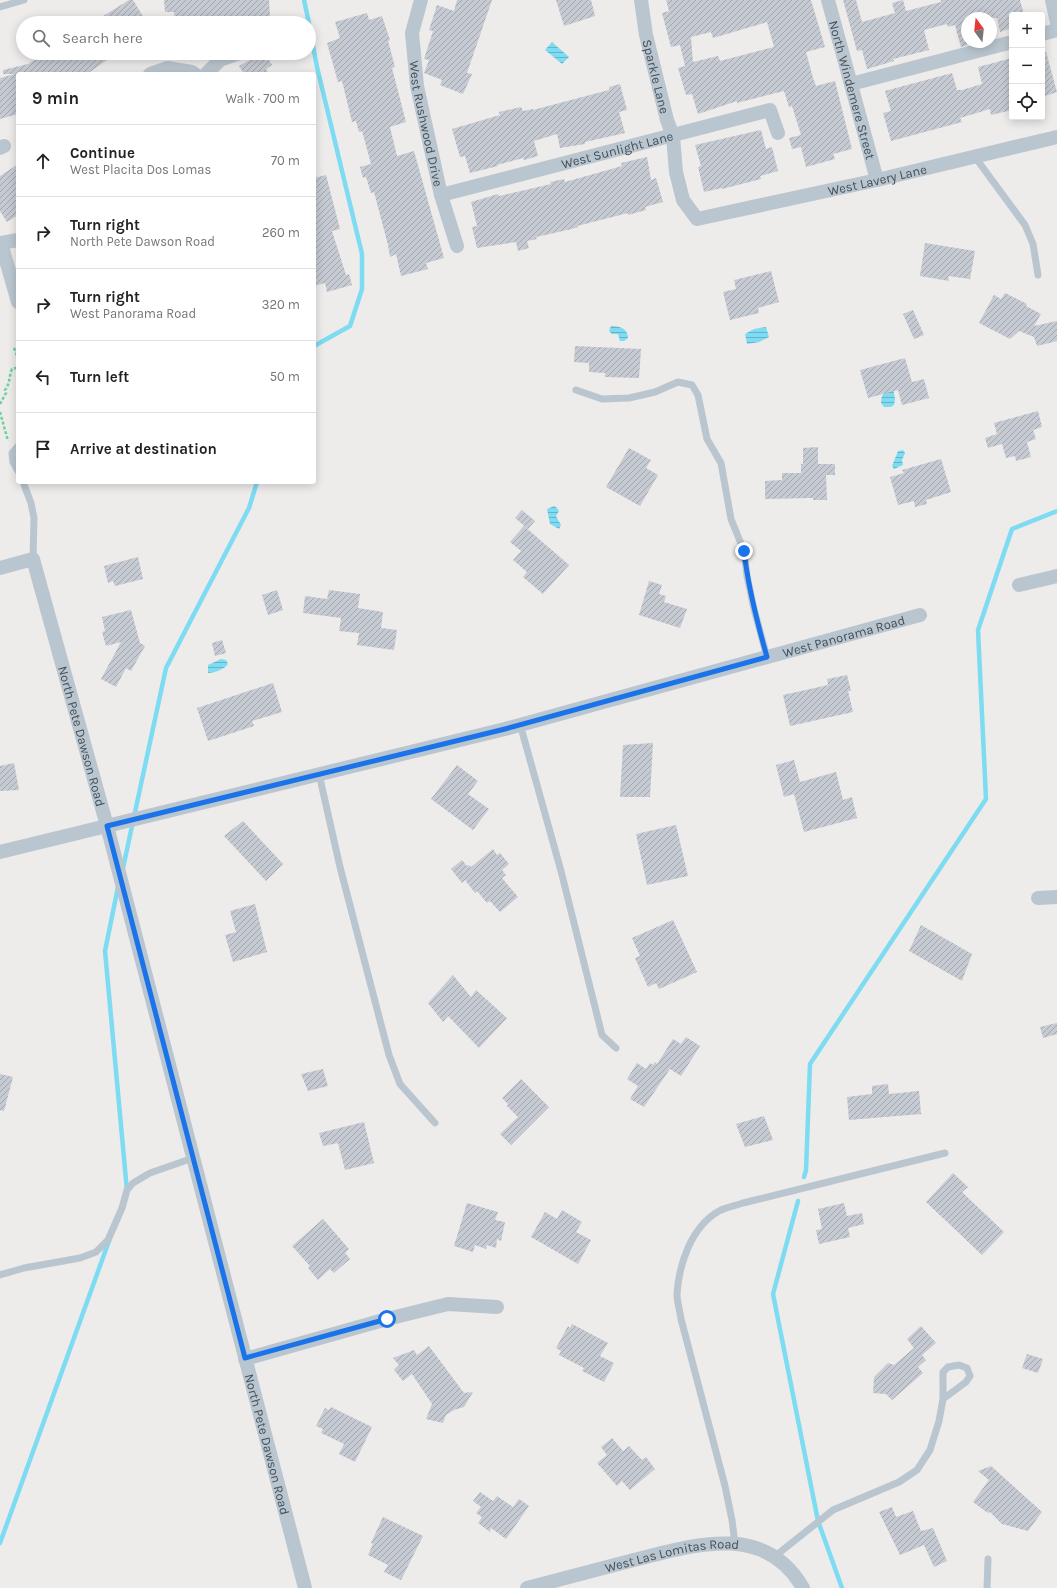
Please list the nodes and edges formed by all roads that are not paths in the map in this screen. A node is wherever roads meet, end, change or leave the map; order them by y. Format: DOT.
graph roads {
  1 [pos="24,0"];
  2 [pos="421,0"];
  3 [pos="641,0"];
  4 [pos="828,0"];
  5 [pos="1052,0"];
  6 [pos="0,7"];
  7 [pos="1057,23"];
  8 [pos="1057,30"];
  9 [pos="1045,33"];
  10 [pos="1009,43"];
  11 [pos="220,60"];
  12 [pos="156,72"];
  13 [pos="192,72"];
  14 [pos="208,72"];
  15 [pos="851,84"];
  16 [pos="778,133"];
  17 [pos="673,136"];
  18 [pos="1057,137"];
  19 [pos="975,157"];
  20 [pos="877,180"];
  21 [pos="441,195"];
  22 [pos="697,219"];
  23 [pos="16,240"];
  24 [pos="0,243"];
  25 [pos="457,246"];
  26 [pos="1038,275"];
  27 [pos="16,295"];
  28 [pos="576,390"];
  29 [pos="16,448"];
  30 [pos="16,467"];
  31 [pos="24,484"];
  32 [pos="33,559"];
  33 [pos="0,568"];
  34 [pos="1057,576"];
  35 [pos="1019,585"];
  36 [pos="920,615"];
  37 [pos="767,657"];
  38 [pos="520,724"];
  39 [pos="319,774"];
  40 [pos="107,826"];
  41 [pos="0,852"];
  42 [pos="1057,897"];
  43 [pos="1038,898"];
  44 [pos="616,1048"];
  45 [pos="435,1123"];
  46 [pos="945,1153"];
  47 [pos="193,1158"];
  48 [pos="0,1275"];
  49 [pos="497,1307"];
  50 [pos="245,1358"];
  51 [pos="943,1399"];
  52 [pos="735,1544"];
  53 [pos="774,1556"];
  54 [pos="988,1559"];
  55 [pos="305,1588"];
  56 [pos="527,1588"];
  57 [pos="803,1588"];
  58 [pos="987,1588"];
  1 -- 6 [label="lane"];
  2 -- 21 [label="street, West Rushwood Drive"];
  3 -- 17 [label="street, Sparkle Lane"];
  4 -- 15 [label="street, North Windemere Street"];
  5 -- 7 [label="street"];
  8 -- 9 [label="street"];
  10 -- 15 [label="street"];
  11 -- 14 [label="street"];
  12 -- 13 [label="street"];
  15 -- 20 [label="street, North Windemere Street"];
  16 -- 17 [label="street, West Sunlight Lane"];
  17 -- 21 [label="street, West Sunlight Lane"];
  17 -- 22 [label="street, Sparkle Lane"];
  18 -- 19 [label="street, West Lavery Lane"];
  19 -- 20 [label="street, West Lavery Lane"];
  19 -- 26 [label="lane"];
  20 -- 22 [label="street, West Lavery Lane"];
  21 -- 25 [label="street, West Rushwood Drive"];
  23 -- 24 [label="street"];
  24 -- 27 [label="street"];
  28 -- 37 [label="lane"];
  29 -- 30 [label="lane"];
  31 -- 32 [label="lane"];
  32 -- 33 [label="street"];
  32 -- 40 [label="street, North Pete Dawson Road"];
  34 -- 35 [label="street"];
  36 -- 37 [label="street, West Panorama Road"];
  37 -- 38 [label="street, West Panorama Road"];
  38 -- 39 [label="street, West Panorama Road"];
  38 -- 44 [label="lane"];
  39 -- 40 [label="street, West Panorama Road"];
  39 -- 45 [label="lane"];
  40 -- 41 [label="street, West Panorama Road"];
  40 -- 47 [label="street, North Pete Dawson Road"];
  42 -- 43 [label="street"];
  46 -- 52 [label="lane"];
  47 -- 48 [label="lane"];
  47 -- 50 [label="street, North Pete Dawson Road"];
  49 -- 50 [label="street"];
  50 -- 55 [label="street, North Pete Dawson Road"];
  51 -- 51 [label="lane"];
  51 -- 53 [label="lane"];
  52 -- 53 [label="street, West Las Lomitas Road"];
  52 -- 56 [label="street, West Las Lomitas Road"];
  53 -- 57 [label="street, West Las Lomitas Road"];
  54 -- 58 [label="lane"];
}
